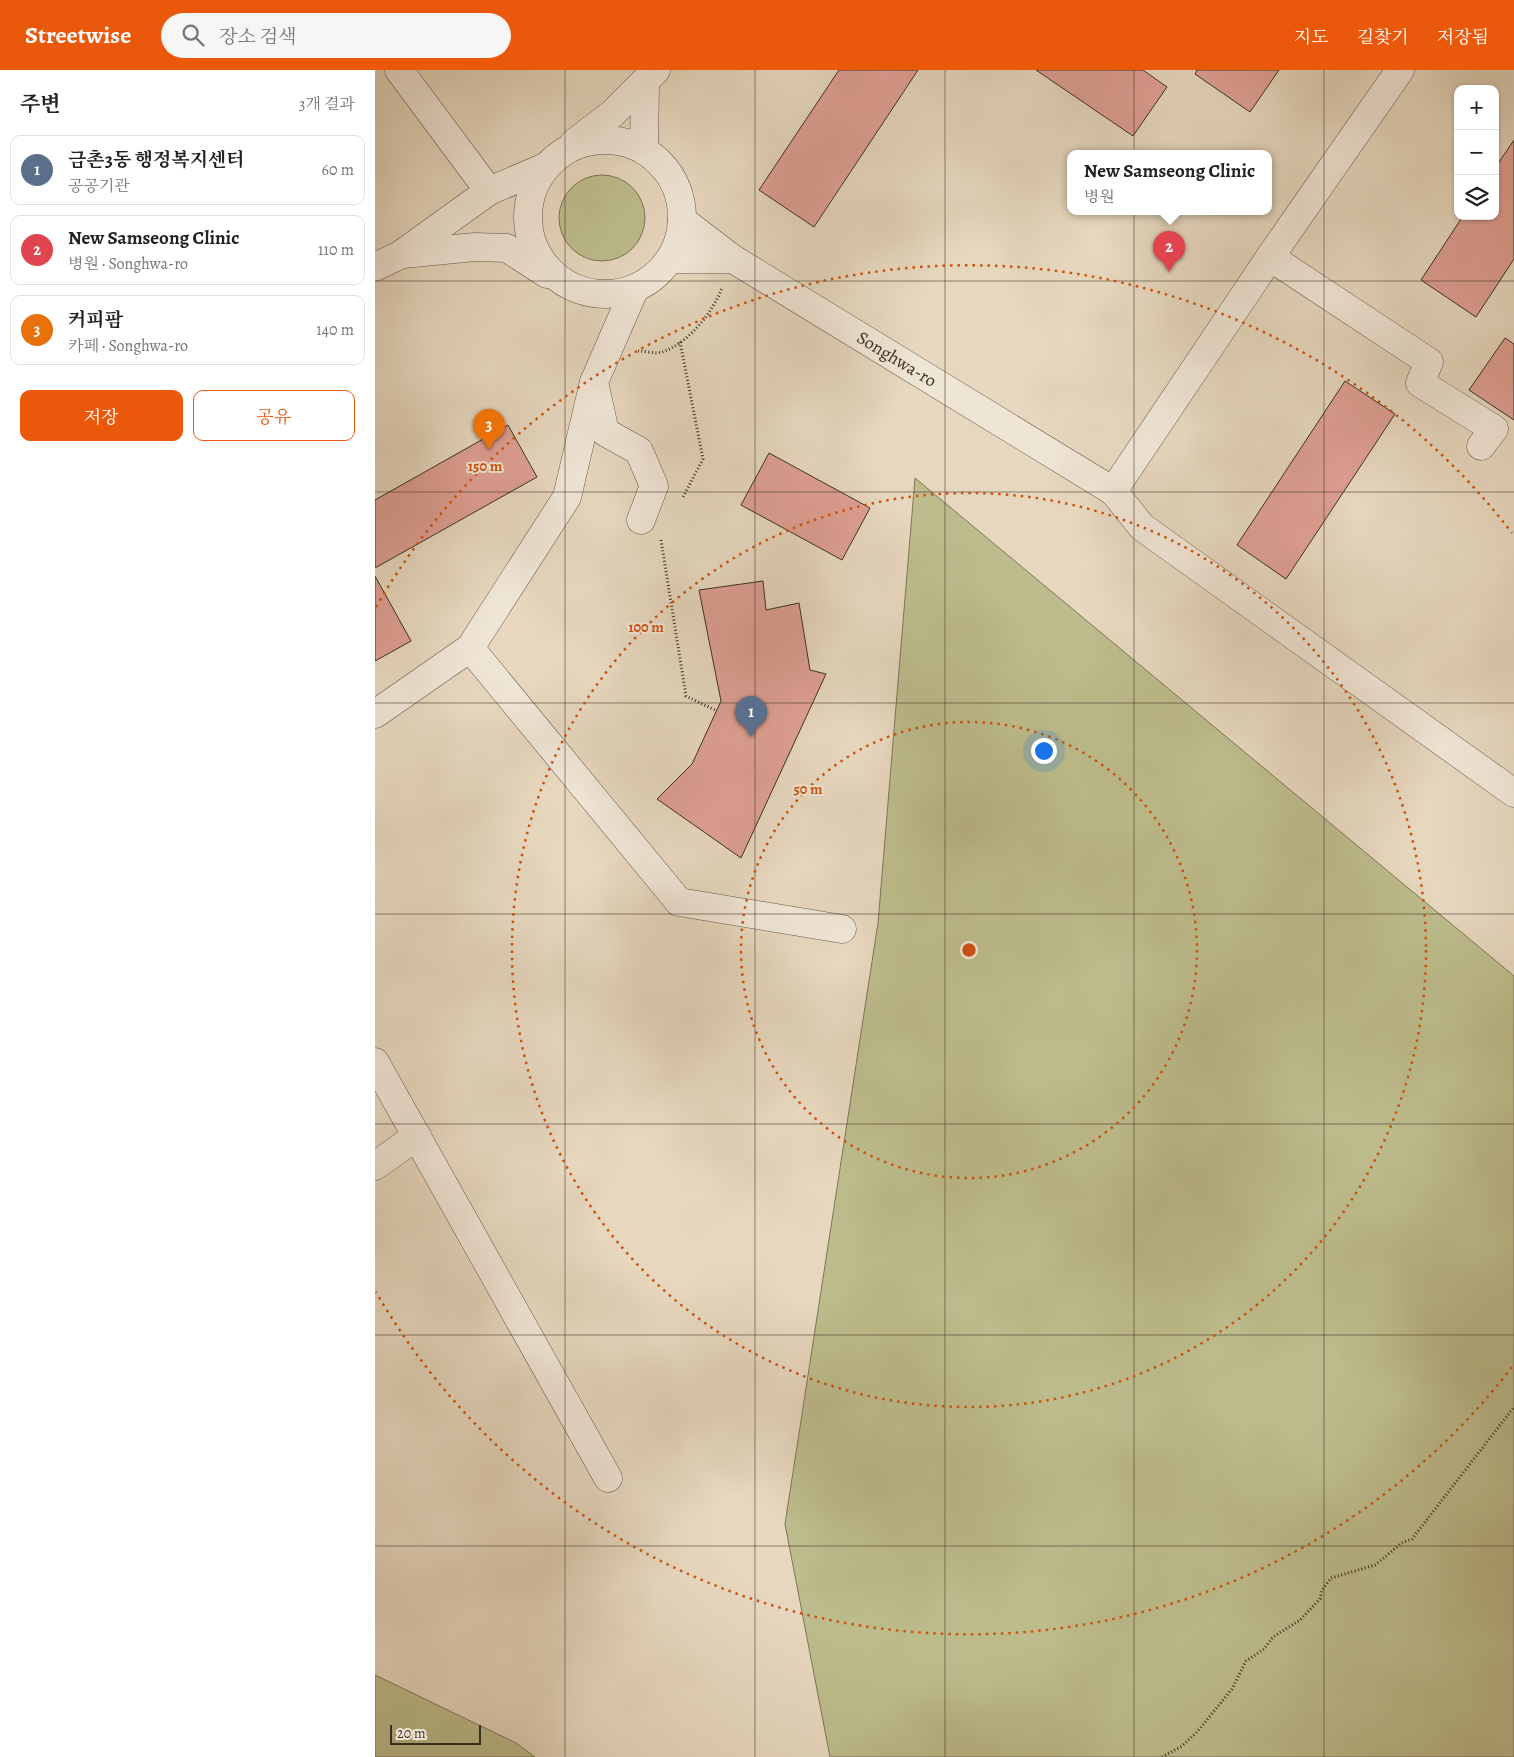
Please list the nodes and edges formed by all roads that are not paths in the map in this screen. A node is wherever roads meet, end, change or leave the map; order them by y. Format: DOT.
graph roads {
  1 [pos="399,70"];
  2 [pos="1400,70"];
  3 [pos="651,77"];
  4 [pos="645,150"];
  5 [pos="554,159"];
  6 [pos="489,191"];
  7 [pos="682,220"];
  8 [pos="400,255"];
  9 [pos="1270,257"];
  10 [pos="670,259"];
  11 [pos="733,259"];
  12 [pos="375,267"];
  13 [pos="557,280"];
  14 [pos="634,290"];
  15 [pos="593,382"];
  16 [pos="1481,446"];
  17 [pos="1113,491"];
  18 [pos="641,520"];
  19 [pos="470,648"];
  20 [pos="375,714"];
  21 [pos="1514,793"];
  22 [pos="843,929"];
  23 [pos="375,1062"];
  24 [pos="417,1136"];
  25 [pos="375,1166"];
  26 [pos="608,1478"];
  1 -- 6 [label="street"];
  2 -- 9 [label="street"];
  3 -- 4 [label="street"];
  3 -- 5 [label="street"];
  4 -- 5 [label="street"];
  4 -- 7 [label="street"];
  5 -- 6 [label="street"];
  5 -- 13 [label="street"];
  6 -- 8 [label="street"];
  7 -- 10 [label="street"];
  7 -- 11 [label="street, Songhwa-ro"];
  8 -- 12 [label="street"];
  8 -- 13 [label="street"];
  9 -- 16 [label="street"];
  9 -- 17 [label="street"];
  10 -- 11 [label="street"];
  10 -- 14 [label="street"];
  11 -- 17 [label="street, Songhwa-ro"];
  13 -- 14 [label="street"];
  14 -- 15 [label="street"];
  15 -- 18 [label="street"];
  15 -- 19 [label="street"];
  17 -- 21 [label="street, Songhwa-ro"];
  19 -- 20 [label="street"];
  19 -- 22 [label="street"];
  23 -- 24 [label="street"];
  24 -- 25 [label="street"];
  24 -- 26 [label="street"];
}
